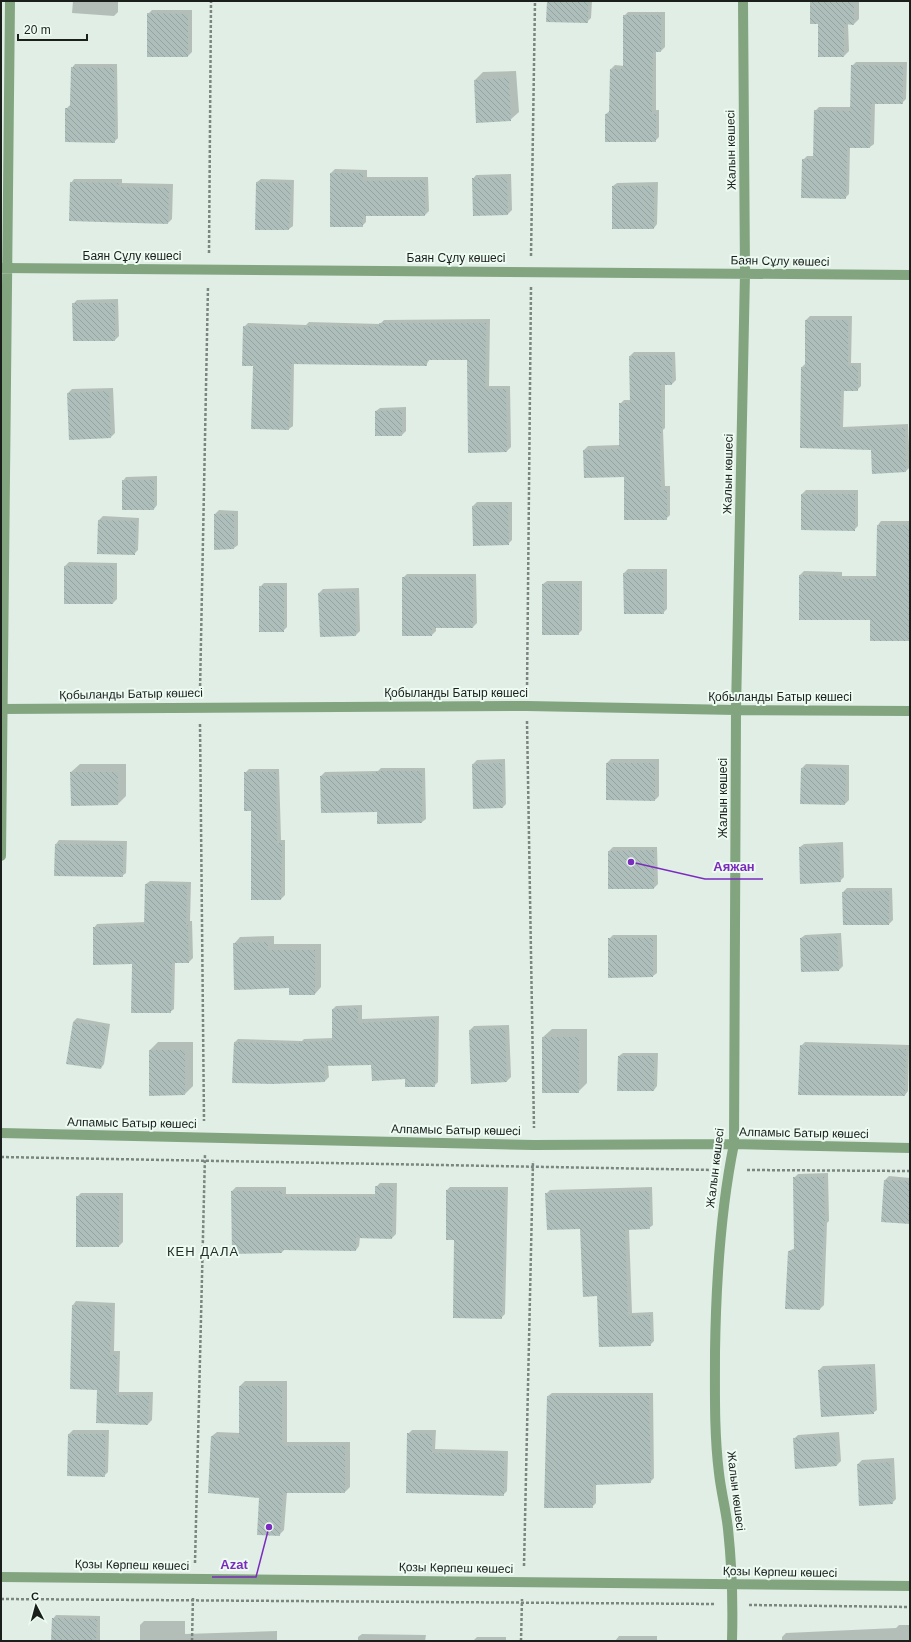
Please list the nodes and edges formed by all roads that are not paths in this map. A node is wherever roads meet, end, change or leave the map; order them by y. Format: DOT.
graph roads {
  1 [pos="10,1"];
  2 [pos="743,1"];
  3 [pos="4,268"];
  4 [pos="745,273"];
  5 [pos="910,275"];
  6 [pos="2,709"];
  7 [pos="736,710"];
  8 [pos="910,711"];
  9 [pos="1,856"];
  10 [pos="1,1133"];
  11 [pos="734,1144"];
  12 [pos="910,1148"];
  13 [pos="1,1577"];
  14 [pos="732,1584"];
  15 [pos="910,1586"];
  16 [pos="732,1641"];
  1 -- 3 [label="street"];
  2 -- 4 [label="street, Жалын көшесі"];
  3 -- 4 [label="street, Баян Сұлу көшесі"];
  3 -- 6 [label="street"];
  4 -- 5 [label="street, Баян Сұлу көшесі"];
  4 -- 7 [label="street, Жалын көшесі"];
  6 -- 7 [label="street, Қобыланды Батыр көшесі"];
  6 -- 9 [label="street"];
  7 -- 8 [label="street, Қобыланды Батыр көшесі"];
  7 -- 11 [label="street, Жалын көшесі"];
  10 -- 11 [label="street, Алпамыс Батыр көшесі"];
  11 -- 12 [label="street, Алпамыс Батыр көшесі"];
  11 -- 14 [label="street, Жалын көшесі"];
  13 -- 14 [label="street, Қозы Көрпеш көшесі"];
  14 -- 15 [label="street, Қозы Көрпеш көшесі"];
  14 -- 16 [label="street, Жалын көшесі"];
}
